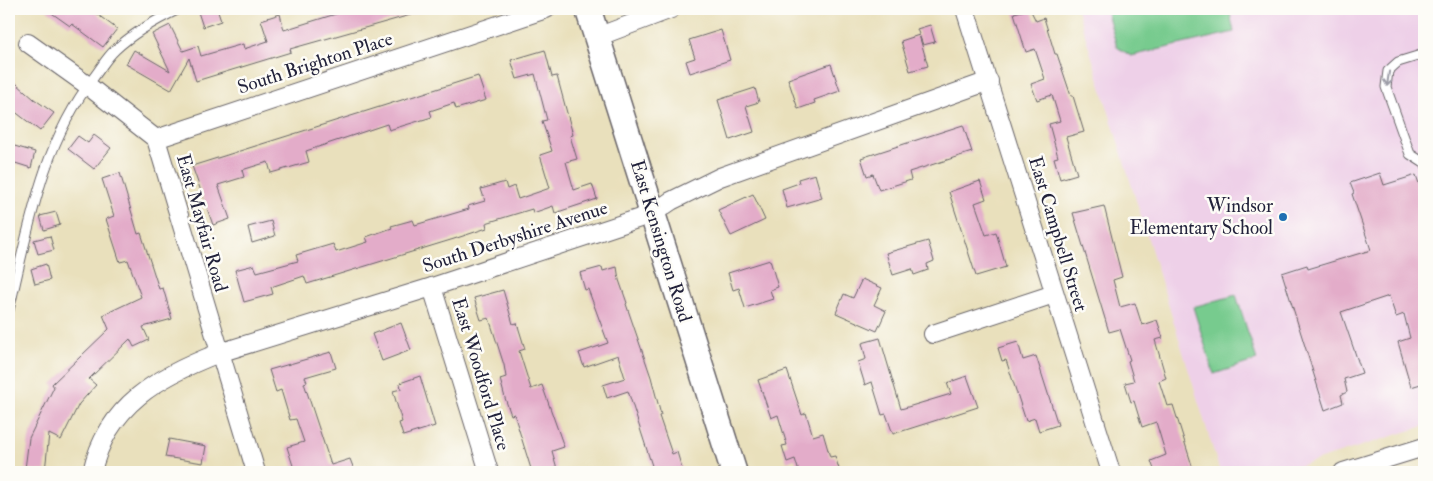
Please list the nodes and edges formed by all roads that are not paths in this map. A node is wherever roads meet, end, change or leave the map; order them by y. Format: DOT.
graph roads {
  1 [pos="179,9"];
  2 [pos="546,9"];
  3 [pos="588,9"];
  4 [pos="671,9"];
  5 [pos="965,9"];
  6 [pos="597,37"];
  7 [pos="28,43"];
  8 [pos="1424,54"];
  9 [pos="989,81"];
  10 [pos="87,85"];
  11 [pos="156,139"];
  12 [pos="1424,163"];
  13 [pos="652,214"];
  14 [pos="432,287"];
  15 [pos="1054,294"];
  16 [pos="9,310"];
  17 [pos="933,334"];
  18 [pos="218,353"];
  19 [pos="1424,447"];
  20 [pos="92,472"];
  21 [pos="256,472"];
  22 [pos="489,472"];
  23 [pos="734,472"];
  24 [pos="1111,472"];
  25 [pos="1343,472"];
  1 -- 10 [label="lane"];
  2 -- 11 [label="street, South Brighton Place"];
  3 -- 6 [label="main road, East Kensington Road"];
  4 -- 6 [label="street"];
  5 -- 9 [label="street, East Campbell Street"];
  6 -- 13 [label="main road, East Kensington Road"];
  7 -- 10 [label="street, East Mayfair Road"];
  8 -- 12 [label="lane, one-way"];
  9 -- 13 [label="street, South Derbyshire Avenue"];
  9 -- 15 [label="street, East Campbell Street"];
  10 -- 11 [label="street, East Mayfair Road"];
  10 -- 16 [label="lane"];
  11 -- 18 [label="street, East Mayfair Road"];
  13 -- 14 [label="street, South Derbyshire Avenue"];
  13 -- 23 [label="main road, East Kensington Road"];
  14 -- 18 [label="street, South Derbyshire Avenue"];
  14 -- 22 [label="street, East Woodford Place"];
  15 -- 17 [label="street"];
  15 -- 24 [label="street, East Campbell Street"];
  18 -- 20 [label="street, South Derbyshire Avenue"];
  18 -- 21 [label="street, East Mayfair Road"];
  19 -- 25 [label="street"];
}
